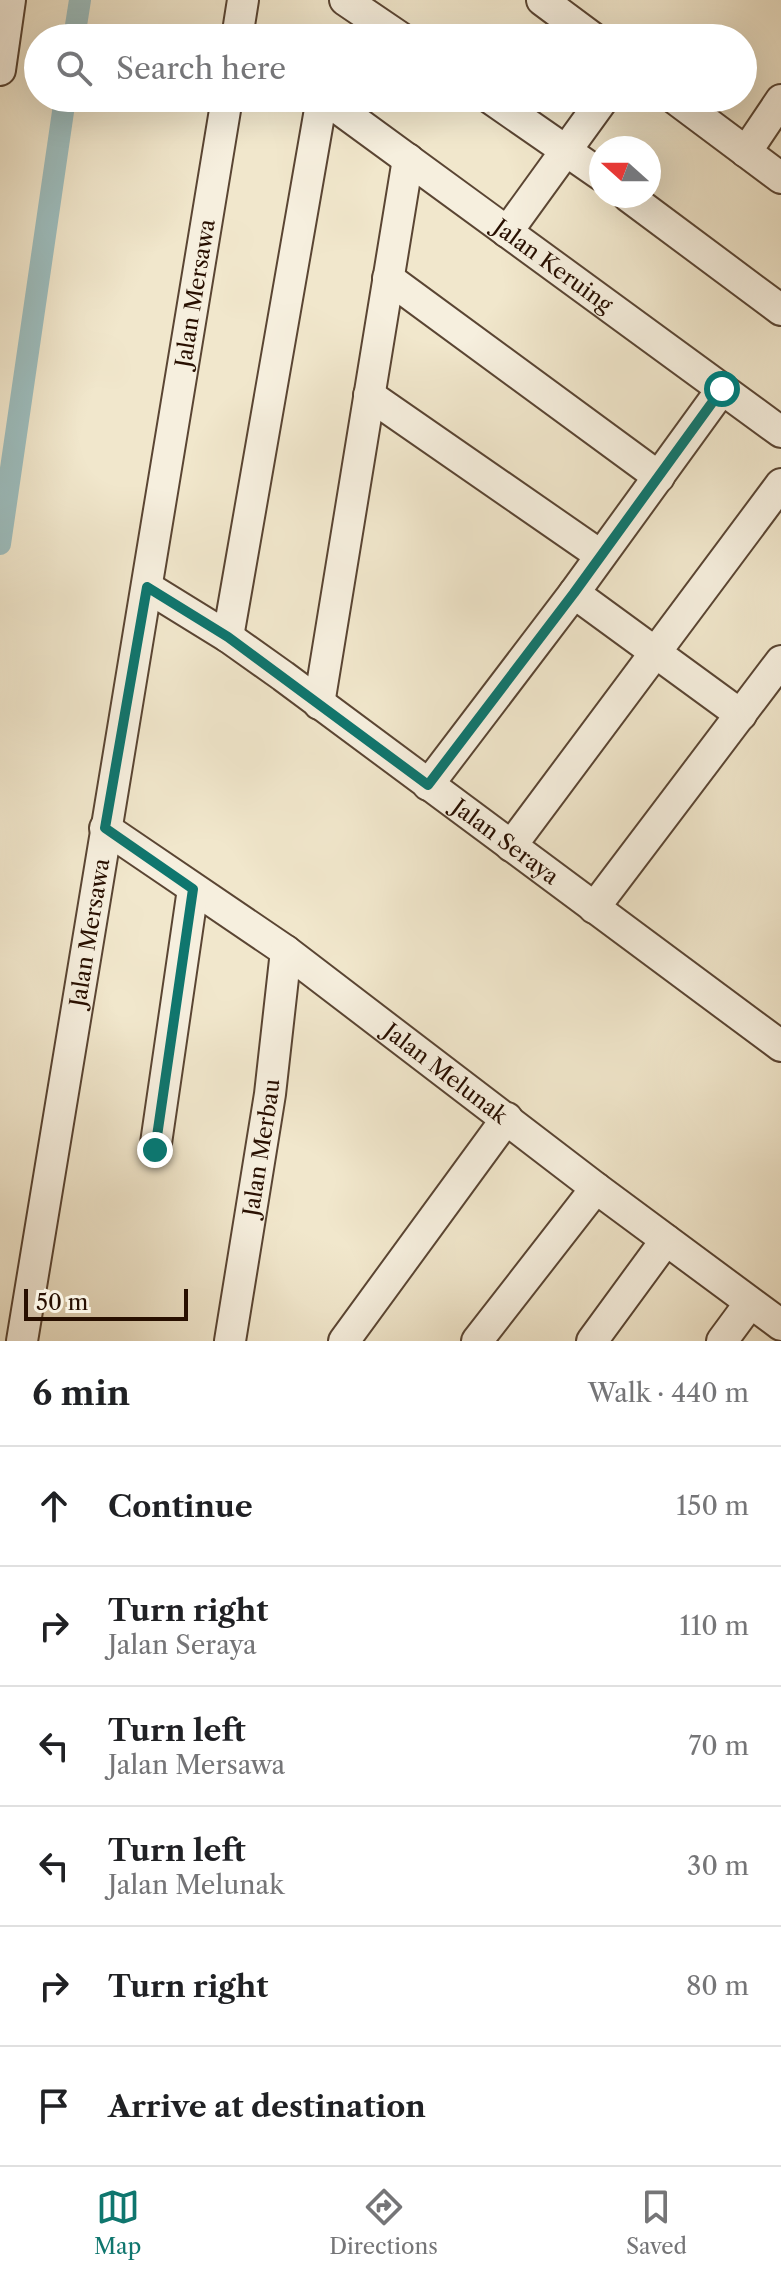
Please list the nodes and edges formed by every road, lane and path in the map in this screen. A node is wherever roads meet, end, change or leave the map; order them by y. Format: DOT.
graph roads {
  1 [pos="10,0"];
  2 [pos="243,0"];
  3 [pos="345,0"];
  4 [pos="561,5"];
  5 [pos="242,24"];
  6 [pos="380,24"];
  7 [pos="579,24"];
  8 [pos="2,38"];
  9 [pos="0,70"];
  10 [pos="225,112"];
  11 [pos="321,112"];
  12 [pos="343,112"];
  13 [pos="511,112"];
  14 [pos="594,112"];
  15 [pos="693,112"];
  16 [pos="776,116"];
  17 [pos="567,150"];
  18 [pos="746,152"];
  19 [pos="408,159"];
  20 [pos="589,166"];
  21 [pos="781,178"];
  22 [pos="644,208"];
  23 [pos="507,232"];
  24 [pos="388,278"];
  25 [pos="781,310"];
  26 [pos="722,389"];
  27 [pos="369,395"];
  28 [pos="779,427"];
  29 [pos="659,477"];
  30 [pos="781,484"];
  31 [pos="600,555"];
  32 [pos="147,587"];
  33 [pos="574,593"];
  34 [pos="228,637"];
  35 [pos="657,654"];
  36 [pos="781,661"];
  37 [pos="319,704"];
  38 [pos="741,715"];
  39 [pos="428,785"];
  40 [pos="105,828"];
  41 [pos="511,846"];
  42 [pos="193,889"];
  43 [pos="594,908"];
  44 [pos="286,951"];
  45 [pos="776,1033"];
  46 [pos="507,1118"];
  47 [pos="155,1150"];
  48 [pos="596,1188"];
  49 [pos="666,1240"];
  50 [pos="750,1303"];
  51 [pos="781,1325"];
  52 [pos="22,1341"];
  53 [pos="230,1341"];
  54 [pos="344,1341"];
  55 [pos="477,1341"];
  56 [pos="592,1341"];
  57 [pos="722,1341"];
  1 -- 8 [label="street"];
  2 -- 5 [label="street"];
  3 -- 6 [label="street"];
  4 -- 7 [label="street"];
  8 -- 9 [label="street"];
  10 -- 32 [label="street, Jalan Mersawa"];
  11 -- 34 [label="street"];
  12 -- 19 [label="street, Jalan Keruing"];
  13 -- 17 [label="street"];
  14 -- 17 [label="street"];
  15 -- 18 [label="street"];
  16 -- 18 [label="street"];
  17 -- 20 [label="street"];
  17 -- 23 [label="street"];
  18 -- 21 [label="street"];
  19 -- 23 [label="street, Jalan Keruing"];
  19 -- 24 [label="street"];
  22 -- 25 [label="street"];
  23 -- 26 [label="street, Jalan Keruing"];
  24 -- 27 [label="street"];
  24 -- 29 [label="street"];
  26 -- 28 [label="street, Jalan Keruing"];
  26 -- 29 [label="street"];
  27 -- 31 [label="street"];
  27 -- 37 [label="street"];
  29 -- 31 [label="street"];
  30 -- 35 [label="street"];
  31 -- 33 [label="street"];
  32 -- 34 [label="street, Jalan Seraya"];
  32 -- 40 [label="street, Jalan Mersawa"];
  33 -- 35 [label="street"];
  33 -- 39 [label="street"];
  34 -- 37 [label="street, Jalan Seraya"];
  35 -- 38 [label="street"];
  35 -- 41 [label="street"];
  36 -- 38 [label="street"];
  37 -- 39 [label="street, Jalan Seraya"];
  38 -- 43 [label="street"];
  39 -- 41 [label="street, Jalan Seraya"];
  40 -- 42 [label="street, Jalan Melunak"];
  40 -- 52 [label="street, Jalan Mersawa"];
  41 -- 43 [label="street, Jalan Seraya"];
  42 -- 44 [label="street, Jalan Melunak"];
  42 -- 47 [label="street"];
  43 -- 45 [label="street, Jalan Seraya"];
  44 -- 46 [label="street, Jalan Melunak"];
  44 -- 53 [label="street, Jalan Merbau"];
  46 -- 48 [label="street, Jalan Melunak"];
  46 -- 54 [label="street"];
  48 -- 49 [label="street, Jalan Melunak"];
  48 -- 55 [label="street"];
  49 -- 50 [label="street, Jalan Melunak"];
  49 -- 56 [label="street"];
  50 -- 51 [label="street, Jalan Melunak"];
  50 -- 57 [label="street"];
}
